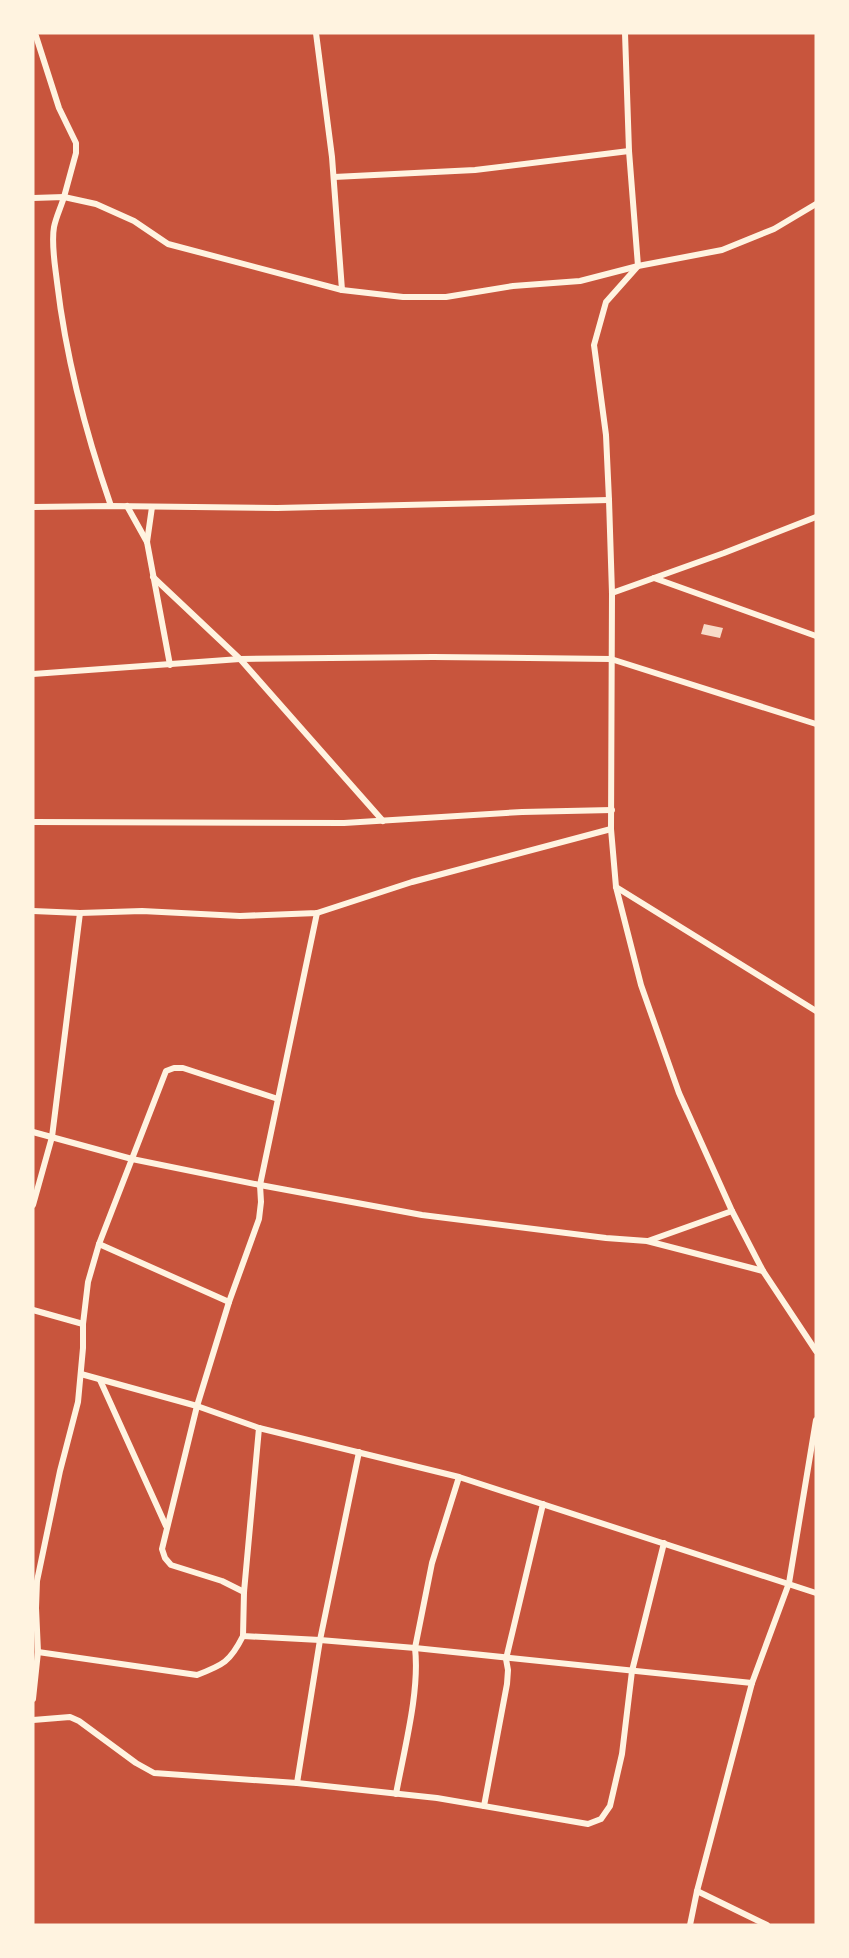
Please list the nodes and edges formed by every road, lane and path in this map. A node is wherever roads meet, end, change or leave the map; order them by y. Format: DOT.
graph roads {
  1 [pos="35,33"];
  2 [pos="315,33"];
  3 [pos="625,33"];
  4 [pos="629,151"];
  5 [pos="334,177"];
  6 [pos="64,196"];
  7 [pos="33,198"];
  8 [pos="816,204"];
  9 [pos="638,266"];
  10 [pos="342,290"];
  11 [pos="609,500"];
  12 [pos="111,506"];
  13 [pos="127,506"];
  14 [pos="33,507"];
  15 [pos="152,507"];
  16 [pos="816,517"];
  17 [pos="147,542"];
  18 [pos="153,577"];
  19 [pos="654,578"];
  20 [pos="612,593"];
  21 [pos="816,636"];
  22 [pos="240,659"];
  23 [pos="611,659"];
  24 [pos="170,665"];
  25 [pos="33,674"];
  26 [pos="816,724"];
  27 [pos="612,810"];
  28 [pos="383,821"];
  29 [pos="33,822"];
  30 [pos="611,829"];
  31 [pos="616,887"];
  32 [pos="33,911"];
  33 [pos="80,913"];
  34 [pos="317,913"];
  35 [pos="816,1011"];
  36 [pos="278,1099"];
  37 [pos="33,1132"];
  38 [pos="52,1137"];
  39 [pos="132,1159"];
  40 [pos="260,1185"];
  41 [pos="33,1205"];
  42 [pos="732,1211"];
  43 [pos="647,1241"];
  44 [pos="99,1244"];
  45 [pos="763,1271"];
  46 [pos="229,1302"];
  47 [pos="33,1310"];
  48 [pos="83,1324"];
  49 [pos="816,1351"];
  50 [pos="81,1374"];
  51 [pos="100,1380"];
  52 [pos="196,1406"];
  53 [pos="816,1420"];
  54 [pos="259,1428"];
  55 [pos="814,1439"];
  56 [pos="359,1452"];
  57 [pos="459,1477"];
  58 [pos="543,1504"];
  59 [pos="166,1527"];
  60 [pos="664,1543"];
  61 [pos="35,1580"];
  62 [pos="789,1583"];
  63 [pos="244,1592"];
  64 [pos="816,1593"];
  65 [pos="243,1636"];
  66 [pos="320,1640"];
  67 [pos="415,1648"];
  68 [pos="38,1652"];
  69 [pos="506,1659"];
  70 [pos="632,1671"];
  71 [pos="752,1683"];
  72 [pos="33,1699"];
  73 [pos="33,1720"];
  74 [pos="297,1783"];
  75 [pos="396,1794"];
  76 [pos="484,1806"];
  77 [pos="697,1891"];
  78 [pos="690,1925"];
  79 [pos="767,1925"];
  1 -- 6 [label="street"];
  2 -- 5 [label="street"];
  3 -- 4 [label="street"];
  4 -- 5 [label="street"];
  4 -- 9 [label="street"];
  5 -- 10 [label="street"];
  6 -- 7 [label="street"];
  6 -- 10 [label="street"];
  6 -- 12 [label="street"];
  8 -- 9 [label="street"];
  9 -- 10 [label="street"];
  9 -- 11 [label="street"];
  11 -- 15 [label="street"];
  11 -- 20 [label="street"];
  12 -- 13 [label="street"];
  12 -- 14 [label="street"];
  13 -- 15 [label="street"];
  13 -- 17 [label="street"];
  15 -- 17 [label="street"];
  16 -- 19 [label="street"];
  17 -- 18 [label="street"];
  18 -- 22 [label="street"];
  18 -- 24 [label="street"];
  19 -- 20 [label="street"];
  19 -- 21 [label="street"];
  20 -- 23 [label="street"];
  22 -- 23 [label="street"];
  22 -- 24 [label="street"];
  22 -- 28 [label="street"];
  23 -- 26 [label="street"];
  23 -- 27 [label="street"];
  24 -- 25 [label="street"];
  27 -- 28 [label="street"];
  27 -- 30 [label="street"];
  28 -- 29 [label="street"];
  30 -- 31 [label="street"];
  30 -- 34 [label="street"];
  31 -- 35 [label="street"];
  31 -- 42 [label="street"];
  32 -- 33 [label="street"];
  33 -- 34 [label="street"];
  33 -- 38 [label="street"];
  34 -- 36 [label="street"];
  36 -- 39 [label="street"];
  36 -- 40 [label="street"];
  37 -- 38 [label="street"];
  38 -- 39 [label="street"];
  38 -- 41 [label="street"];
  39 -- 40 [label="street"];
  39 -- 44 [label="street"];
  40 -- 43 [label="street"];
  40 -- 46 [label="street"];
  42 -- 43 [label="street"];
  42 -- 45 [label="street"];
  43 -- 45 [label="street"];
  44 -- 46 [label="street"];
  44 -- 48 [label="street"];
  45 -- 49 [label="street"];
  46 -- 52 [label="street"];
  47 -- 48 [label="street"];
  48 -- 50 [label="street"];
  50 -- 51 [label="street"];
  50 -- 61 [label="street"];
  51 -- 52 [label="street"];
  51 -- 59 [label="street"];
  52 -- 54 [label="street"];
  52 -- 59 [label="street"];
  53 -- 55 [label="street"];
  54 -- 56 [label="street"];
  54 -- 63 [label="street"];
  55 -- 62 [label="street"];
  56 -- 57 [label="street"];
  56 -- 66 [label="street"];
  57 -- 58 [label="street"];
  57 -- 67 [label="street"];
  58 -- 60 [label="street"];
  58 -- 69 [label="street"];
  59 -- 63 [label="street"];
  60 -- 62 [label="street"];
  60 -- 70 [label="street"];
  61 -- 68 [label="street"];
  62 -- 64 [label="street"];
  62 -- 71 [label="street"];
  63 -- 65 [label="street"];
  65 -- 66 [label="street"];
  65 -- 68 [label="street"];
  66 -- 67 [label="street"];
  66 -- 74 [label="street"];
  67 -- 69 [label="street"];
  67 -- 75 [label="street"];
  68 -- 72 [label="street"];
  69 -- 70 [label="street"];
  69 -- 76 [label="street"];
  70 -- 71 [label="street"];
  70 -- 76 [label="street"];
  71 -- 77 [label="street"];
  73 -- 74 [label="street"];
  74 -- 75 [label="street"];
  75 -- 76 [label="street"];
  77 -- 78 [label="street"];
  77 -- 79 [label="street"];
}
